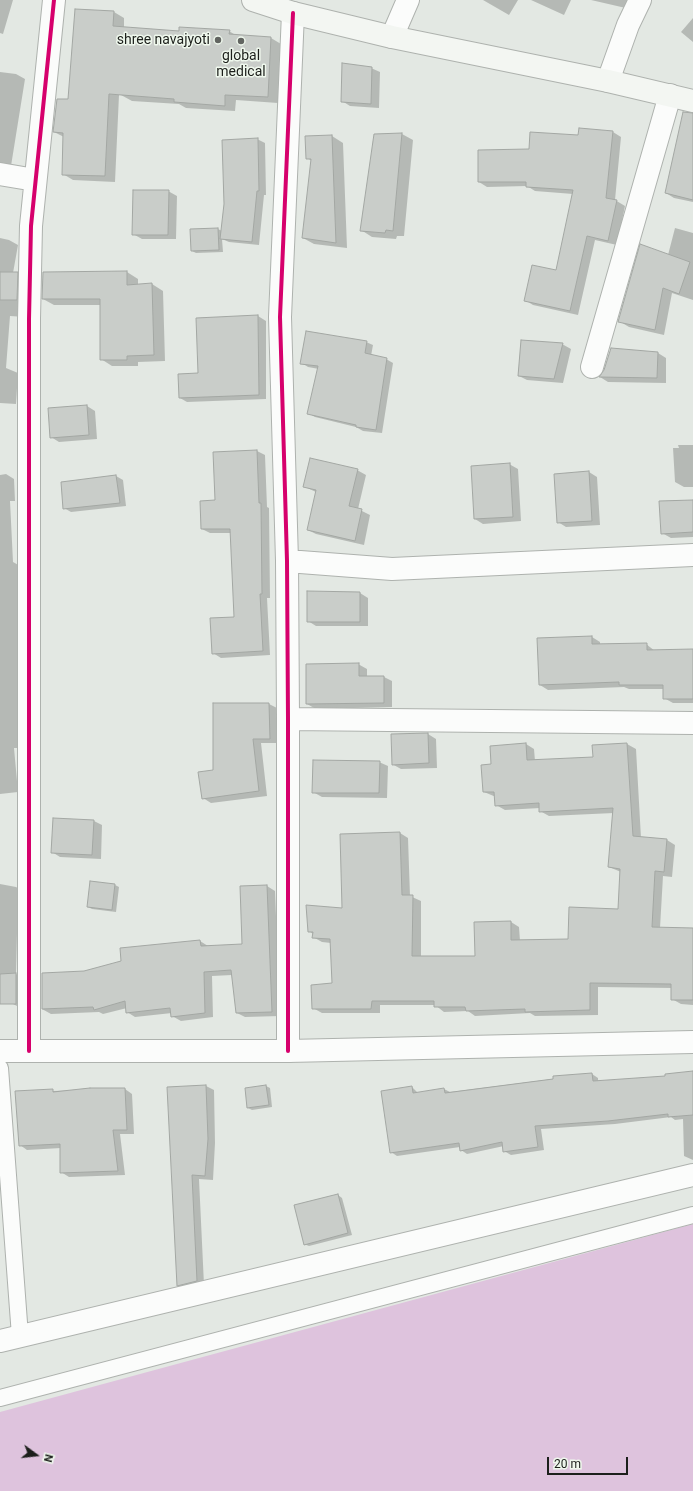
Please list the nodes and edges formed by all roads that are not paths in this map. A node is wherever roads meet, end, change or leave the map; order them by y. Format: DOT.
graph roads {
  1 [pos="54,0"];
  2 [pos="253,0"];
  3 [pos="408,0"];
  4 [pos="640,0"];
  5 [pos="293,13"];
  6 [pos="392,37"];
  7 [pos="608,81"];
  8 [pos="670,95"];
  9 [pos="693,101"];
  10 [pos="0,174"];
  11 [pos="35,180"];
  12 [pos="592,367"];
  13 [pos="693,555"];
  14 [pos="287,561"];
  15 [pos="288,719"];
  16 [pos="693,723"];
  17 [pos="693,1042"];
  18 [pos="0,1051"];
  19 [pos="29,1051"];
  20 [pos="288,1051"];
  21 [pos="0,1068"];
  22 [pos="693,1175"];
  23 [pos="693,1214"];
  24 [pos="10,1339"];
  25 [pos="0,1398"];
  1 -- 11 [label="street"];
  2 -- 5 [label="main road"];
  3 -- 6 [label="street"];
  4 -- 7 [label="street"];
  5 -- 6 [label="main road"];
  5 -- 14 [label="street"];
  6 -- 7 [label="main road"];
  7 -- 8 [label="main road"];
  8 -- 9 [label="main road"];
  8 -- 12 [label="street"];
  10 -- 11 [label="street"];
  11 -- 19 [label="street"];
  13 -- 14 [label="street"];
  14 -- 15 [label="street"];
  15 -- 16 [label="street"];
  15 -- 20 [label="street"];
  17 -- 20 [label="street"];
  18 -- 19 [label="street"];
  19 -- 20 [label="street"];
  21 -- 24 [label="lane"];
  22 -- 24 [label="street"];
  23 -- 25 [label="lane"];
}
